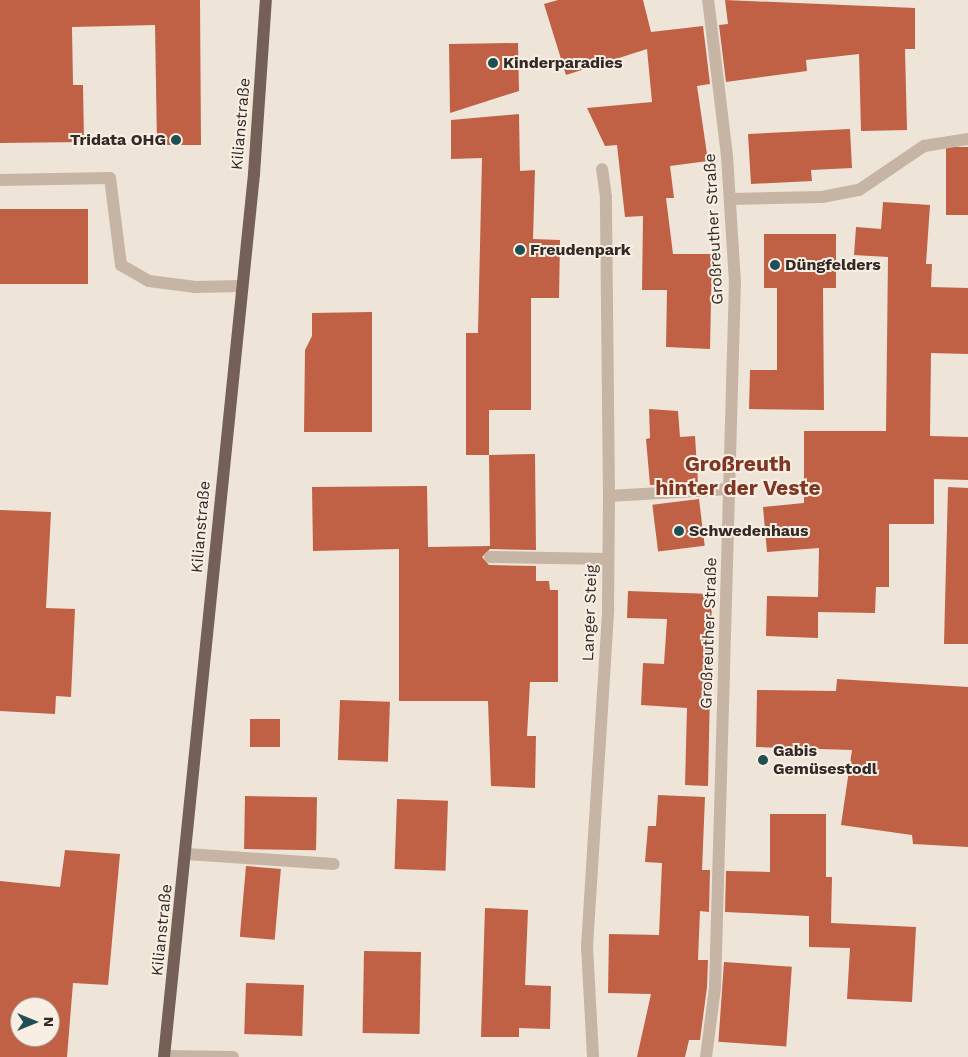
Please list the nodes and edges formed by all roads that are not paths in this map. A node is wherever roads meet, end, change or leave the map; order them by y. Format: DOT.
graph roads {
  1 [pos="266,0"];
  2 [pos="708,0"];
  3 [pos="968,139"];
  4 [pos="602,169"];
  5 [pos="0,180"];
  6 [pos="730,199"];
  7 [pos="241,286"];
  8 [pos="730,489"];
  9 [pos="610,496"];
  10 [pos="490,557"];
  11 [pos="608,559"];
  12 [pos="187,854"];
  13 [pos="334,864"];
  14 [pos="165,1056"];
  15 [pos="233,1057"];
  16 [pos="593,1057"];
  17 [pos="706,1057"];
  1 -- 7 [label="main road, Kilianstraße"];
  2 -- 6 [label="street, Großreuther Straße"];
  3 -- 6 [label="street"];
  4 -- 9 [label="street, Langer Steig"];
  5 -- 7 [label="street"];
  6 -- 8 [label="street, Großreuther Straße"];
  7 -- 12 [label="main road, Kilianstraße"];
  8 -- 9 [label="street"];
  8 -- 17 [label="street, Großreuther Straße"];
  9 -- 11 [label="street, Langer Steig"];
  10 -- 11 [label="street"];
  11 -- 16 [label="street, Langer Steig"];
  12 -- 13 [label="street"];
  12 -- 14 [label="main road, Kilianstraße"];
  14 -- 15 [label="street"];
}
